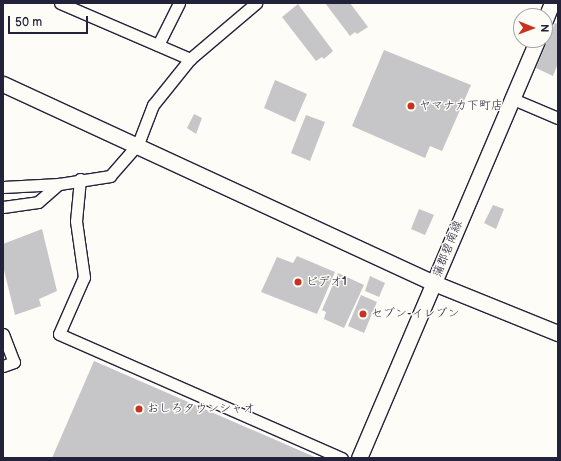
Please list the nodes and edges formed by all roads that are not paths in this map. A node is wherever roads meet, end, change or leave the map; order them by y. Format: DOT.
graph roads {
  1 [pos="60,3"];
  2 [pos="179,3"];
  3 [pos="256,3"];
  4 [pos="158,45"];
  5 [pos="534,48"];
  6 [pos="190,58"];
  7 [pos="3,84"];
  8 [pos="513,99"];
  9 [pos="558,118"];
  10 [pos="138,144"];
  11 [pos="80,179"];
  12 [pos="59,184"];
  13 [pos="3,187"];
  14 [pos="3,207"];
  15 [pos="434,283"];
  16 [pos="558,333"];
  17 [pos="3,334"];
  18 [pos="3,366"];
  19 [pos="342,458"];
  20 [pos="359,458"];
  1 -- 4 [label="street"];
  2 -- 4 [label="street"];
  3 -- 6 [label="street"];
  4 -- 6 [label="street"];
  5 -- 8 [label="street, 蒲郡碧南線"];
  6 -- 10 [label="street"];
  7 -- 10 [label="street"];
  8 -- 9 [label="street"];
  8 -- 15 [label="street, 蒲郡碧南線"];
  10 -- 11 [label="street"];
  10 -- 15 [label="street"];
  11 -- 12 [label="street"];
  11 -- 19 [label="street"];
  12 -- 13 [label="street"];
  12 -- 14 [label="street"];
  15 -- 16 [label="street"];
  15 -- 20 [label="street, 蒲郡碧南線"];
  17 -- 18 [label="street"];
}
